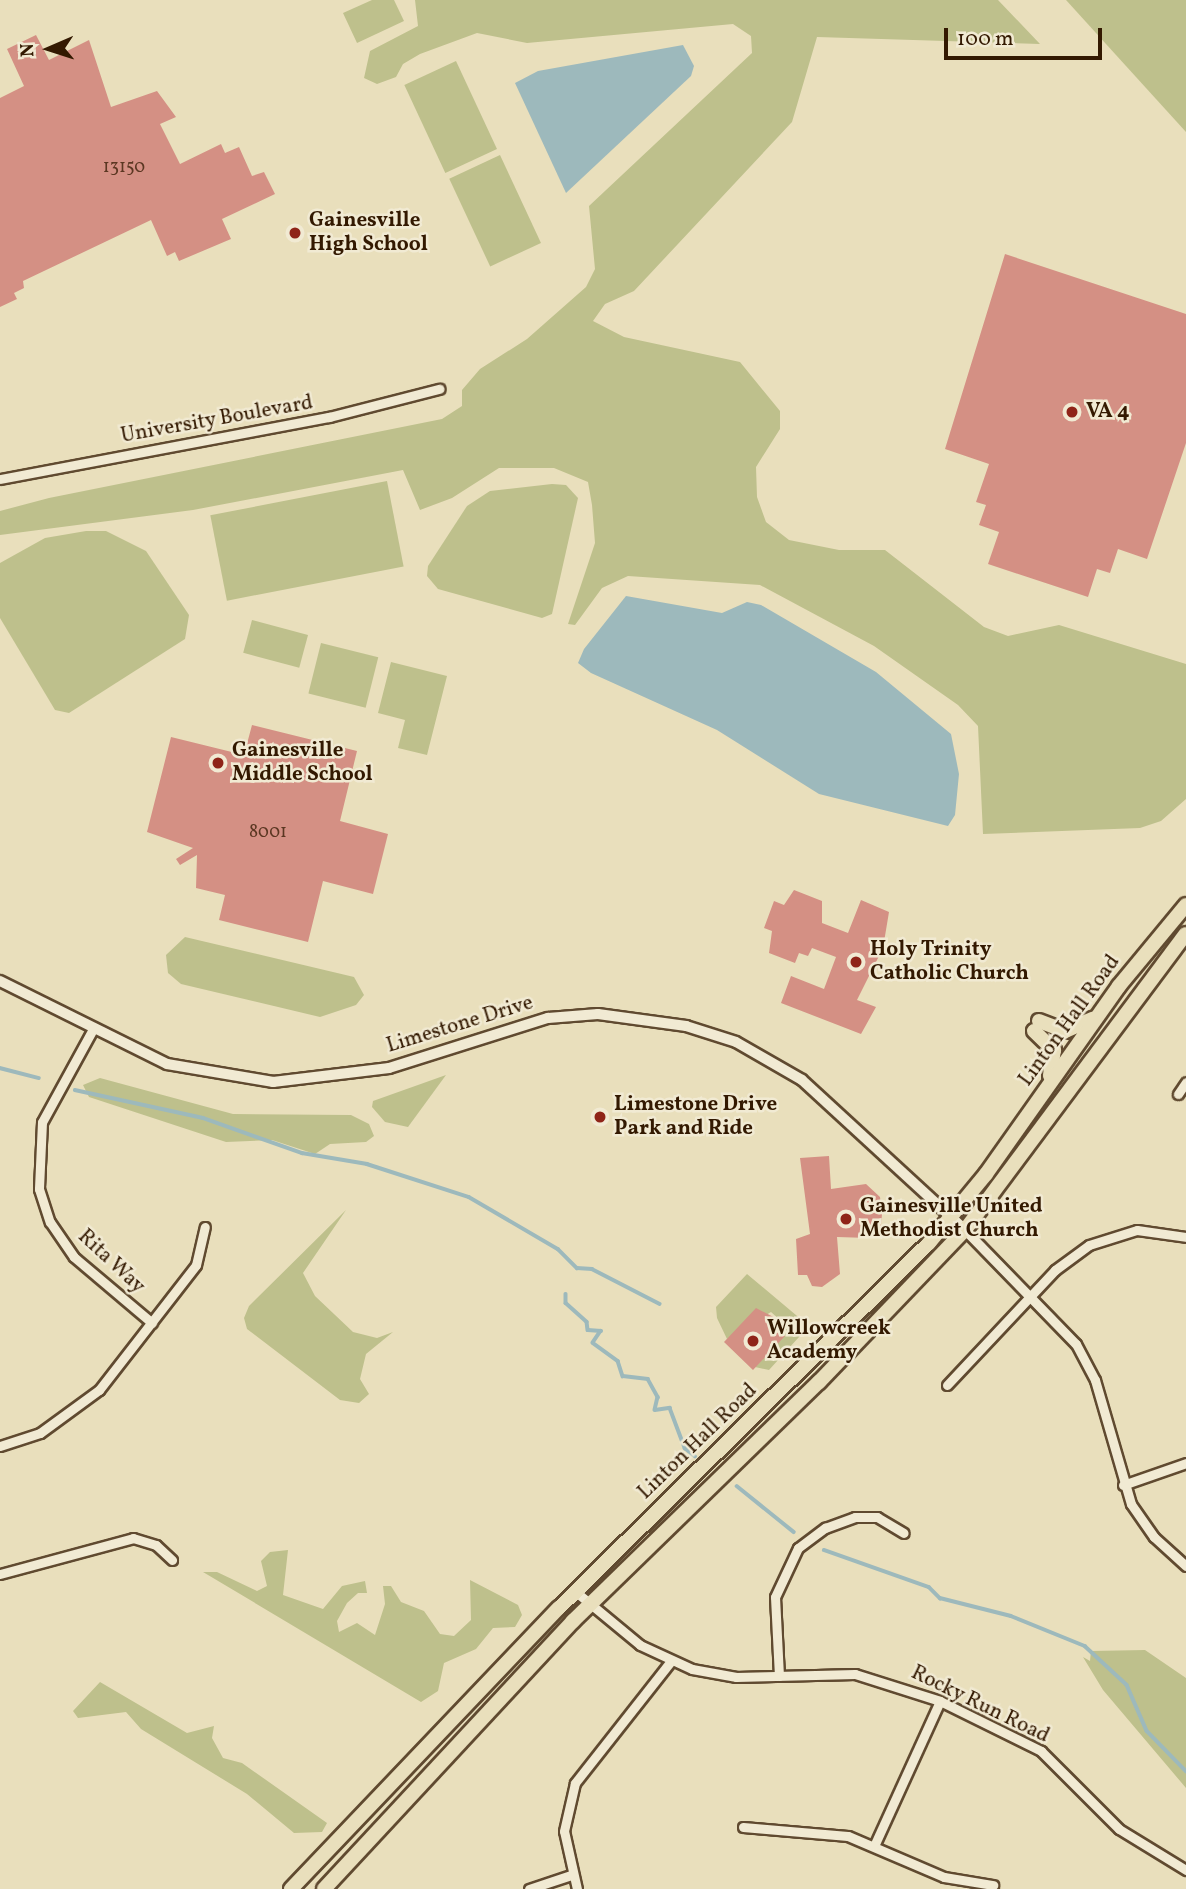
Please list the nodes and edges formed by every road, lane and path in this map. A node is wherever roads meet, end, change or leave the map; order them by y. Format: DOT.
graph roads {
  1 [pos="439,389"];
  2 [pos="0,479"];
  3 [pos="1186,905"];
  4 [pos="1186,934"];
  5 [pos="0,981"];
  6 [pos="1099,1014"];
  7 [pos="93,1029"];
  8 [pos="1186,1082"];
  9 [pos="1047,1088"];
  10 [pos="1178,1094"];
  11 [pos="951,1217"];
  12 [pos="205,1227"];
  13 [pos="965,1230"];
  14 [pos="1186,1237"];
  15 [pos="1031,1295"];
  16 [pos="152,1323"];
  17 [pos="947,1385"];
  18 [pos="0,1446"];
  19 [pos="1186,1463"];
  20 [pos="1123,1485"];
  21 [pos="905,1533"];
  22 [pos="172,1560"];
  23 [pos="1186,1566"];
  24 [pos="0,1574"];
  25 [pos="576,1592"];
  26 [pos="588,1605"];
  27 [pos="671,1661"];
  28 [pos="779,1676"];
  29 [pos="940,1701"];
  30 [pos="743,1827"];
  31 [pos="874,1846"];
  32 [pos="1186,1870"];
  33 [pos="571,1875"];
  34 [pos="993,1885"];
  35 [pos="291,1889"];
  36 [pos="324,1889"];
  37 [pos="529,1889"];
  38 [pos="577,1889"];
  1 -- 2 [label="street, University Boulevard"];
  3 -- 6 [label="main road, Linton Hall Road"];
  4 -- 13 [label="main road, Linton Hall Road"];
  5 -- 7 [label="street, Limestone Drive"];
  6 -- 9 [label="main road, Linton Hall Road"];
  6 -- 9 [label="main road"];
  7 -- 11 [label="street, Limestone Drive"];
  7 -- 16 [label="street, Rita Way"];
  8 -- 10 [label="street"];
  9 -- 11 [label="main road, Linton Hall Road"];
  11 -- 13 [label="street, Limestone Drive"];
  11 -- 25 [label="main road, Linton Hall Road"];
  12 -- 16 [label="street"];
  13 -- 15 [label="street"];
  13 -- 26 [label="main road, Linton Hall Road"];
  14 -- 15 [label="street"];
  15 -- 17 [label="street"];
  15 -- 20 [label="street"];
  16 -- 18 [label="street"];
  19 -- 20 [label="street"];
  20 -- 23 [label="street"];
  21 -- 28 [label="street"];
  22 -- 24 [label="street"];
  25 -- 26 [label="street, Rocky Run Road"];
  25 -- 35 [label="main road, Linton Hall Road"];
  26 -- 27 [label="street, Rocky Run Road"];
  26 -- 36 [label="main road, Linton Hall Road"];
  27 -- 28 [label="street, Rocky Run Road"];
  27 -- 33 [label="street"];
  28 -- 29 [label="street, Rocky Run Road"];
  29 -- 31 [label="street"];
  29 -- 32 [label="street, Rocky Run Road"];
  30 -- 31 [label="street"];
  31 -- 34 [label="street"];
  33 -- 37 [label="street"];
  33 -- 38 [label="street"];
}
